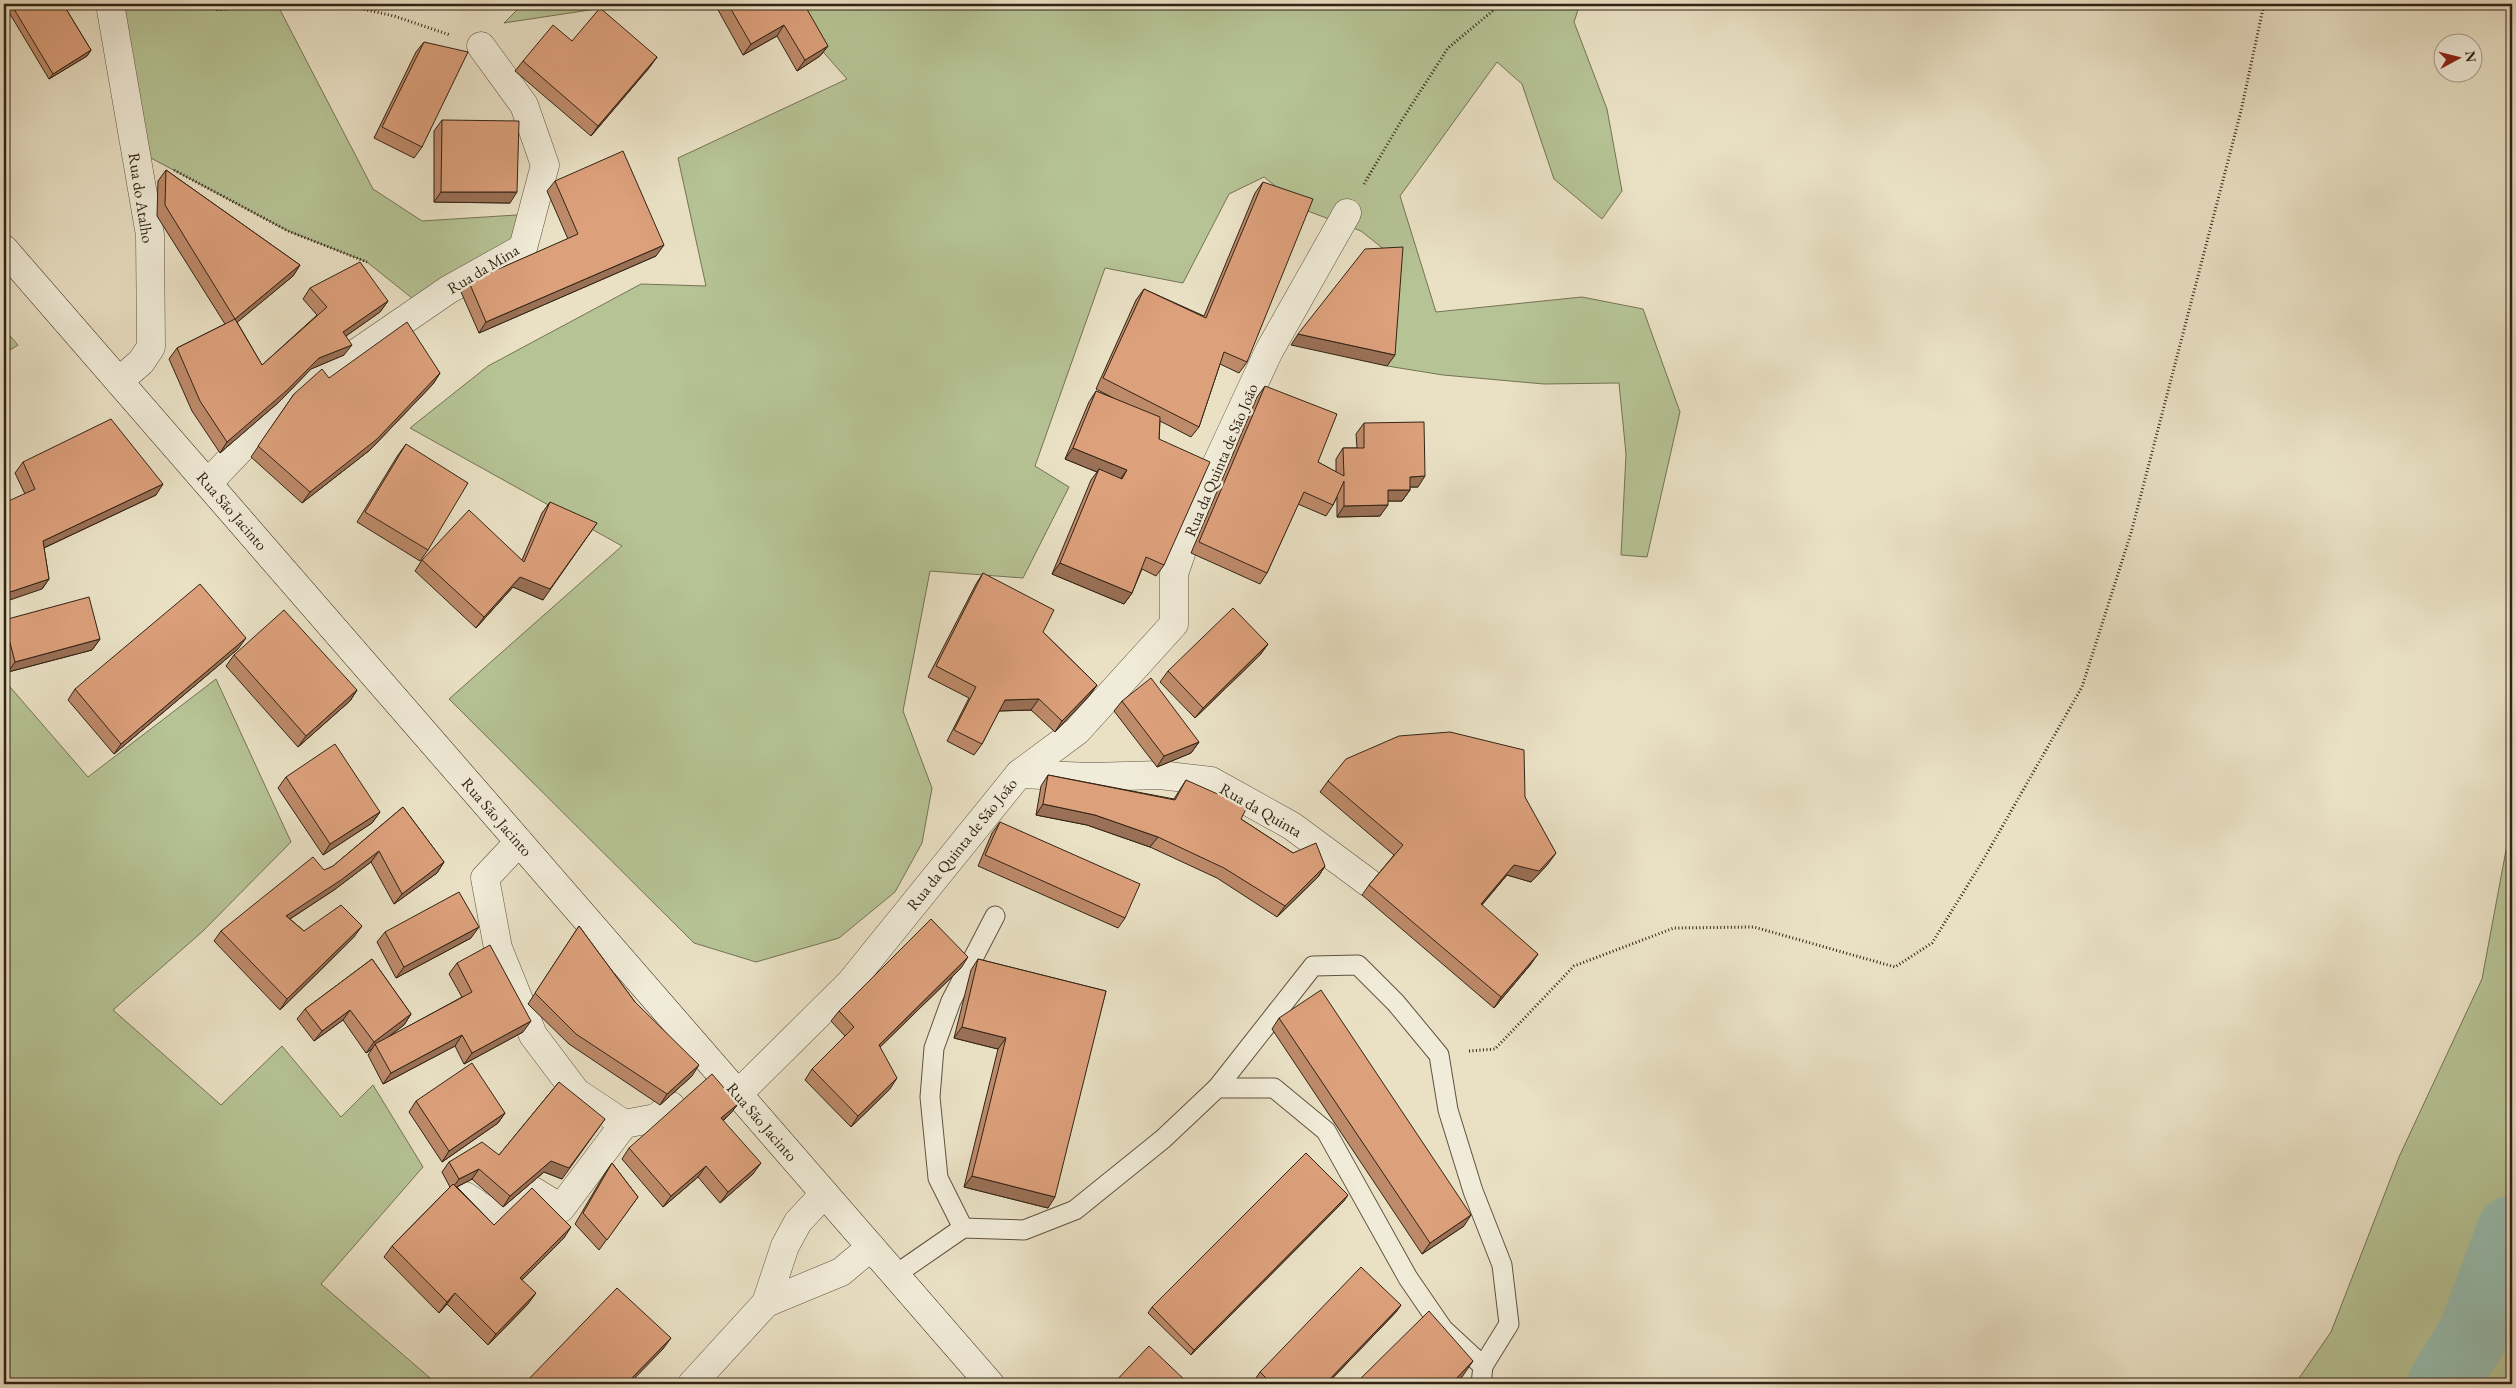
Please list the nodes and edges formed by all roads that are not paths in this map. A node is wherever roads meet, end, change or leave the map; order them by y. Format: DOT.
graph roads {
  1 [pos="110,4"];
  2 [pos="481,46"];
  3 [pos="1347,213"];
  4 [pos="4,249"];
  5 [pos="119,382"];
  6 [pos="208,483"];
  7 [pos="1019,774"];
  8 [pos="519,842"];
  9 [pos="1369,883"];
  10 [pos="995,916"];
  11 [pos="1217,1088"];
  12 [pos="738,1094"];
  13 [pos="671,1106"];
  14 [pos="624,1124"];
  15 [pos="824,1194"];
  16 [pos="460,1202"];
  17 [pos="963,1228"];
  18 [pos="871,1247"];
  19 [pos="895,1275"];
  20 [pos="766,1303"];
  21 [pos="1482,1375"];
  22 [pos="692,1384"];
  23 [pos="990,1384"];
  1 -- 5 [label="street, Rua do Atalho"];
  2 -- 6 [label="street, Rua da Mina"];
  3 -- 7 [label="street, Rua da Quinta de São João"];
  4 -- 5 [label="street, Rua São Jacinto"];
  5 -- 6 [label="street, Rua São Jacinto"];
  6 -- 8 [label="street, Rua São Jacinto"];
  7 -- 9 [label="street, Rua da Quinta"];
  7 -- 12 [label="street, Rua da Quinta de São João"];
  8 -- 12 [label="street, Rua São Jacinto"];
  8 -- 14 [label="street"];
  10 -- 17 [label="lane"];
  11 -- 17 [label="lane"];
  11 -- 21 [label="lane"];
  11 -- 21 [label="lane"];
  12 -- 15 [label="street, Rua São Jacinto"];
  13 -- 14 [label="street"];
  14 -- 16 [label="street"];
  15 -- 18 [label="street, Rua São Jacinto"];
  15 -- 20 [label="street"];
  17 -- 19 [label="lane"];
  18 -- 19 [label="street, Rua São Jacinto"];
  18 -- 20 [label="street"];
  19 -- 23 [label="street, Rua São Jacinto"];
  20 -- 22 [label="street"];
}
